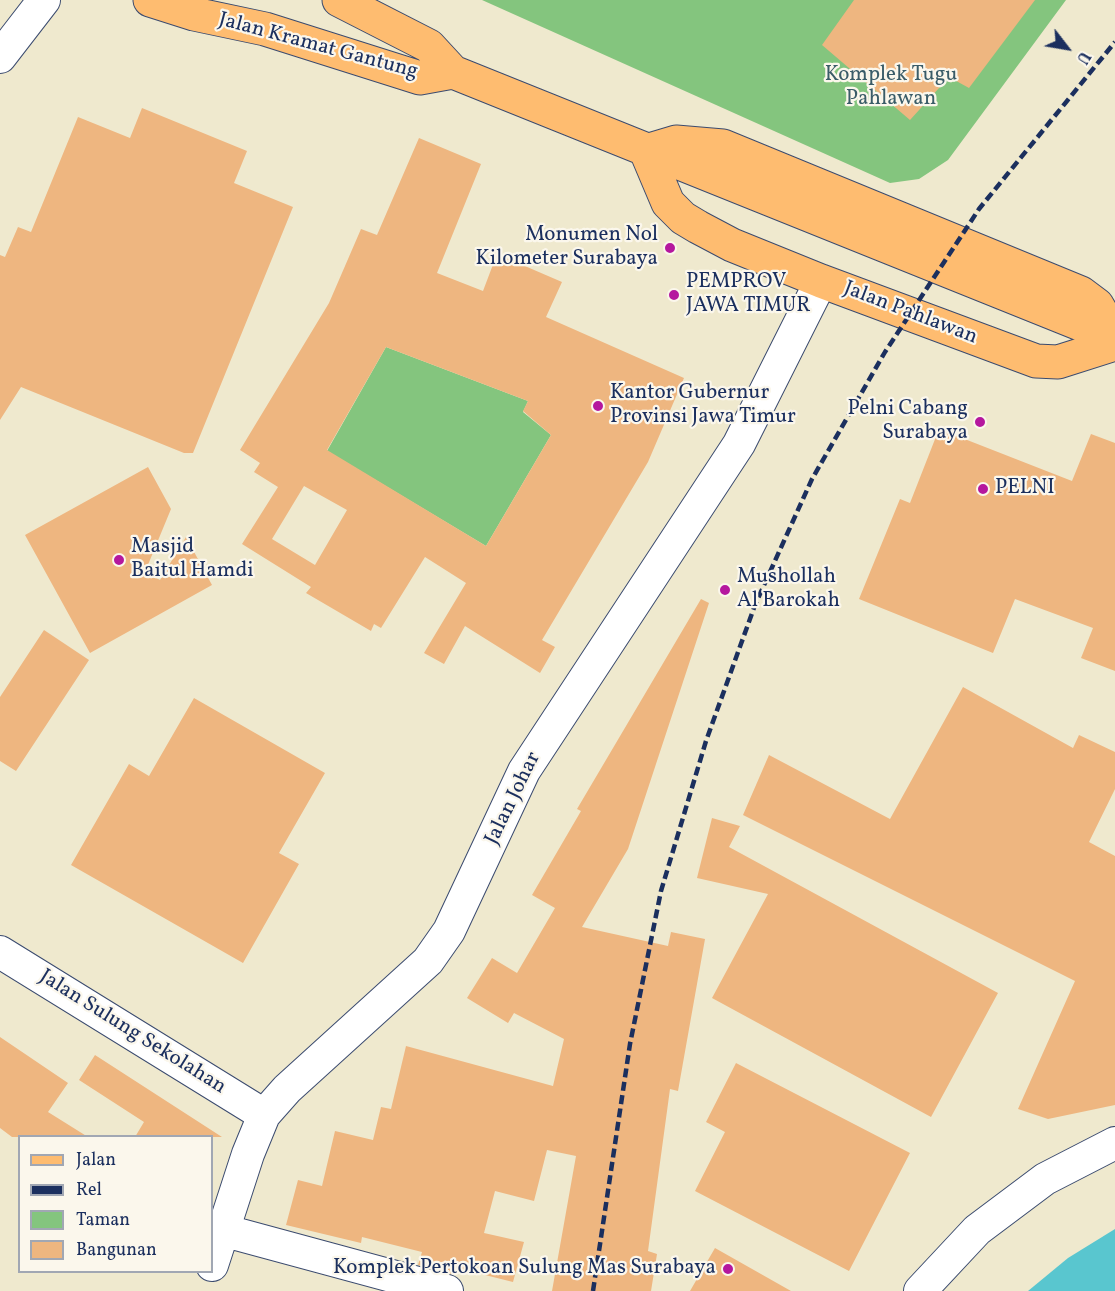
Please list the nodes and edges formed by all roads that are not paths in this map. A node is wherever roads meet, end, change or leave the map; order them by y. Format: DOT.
graph roads {
  1 [pos="44,0"];
  2 [pos="150,0"];
  3 [pos="339,0"];
  4 [pos="0,57"];
  5 [pos="453,72"];
  6 [pos="646,151"];
  7 [pos="821,280"];
  8 [pos="1115,335"];
  9 [pos="1115,342"];
  10 [pos="0,952"];
  11 [pos="264,1115"];
  12 [pos="1115,1143"];
  13 [pos="222,1230"];
  14 [pos="213,1262"];
  15 [pos="210,1273"];
  16 [pos="204,1291"];
  17 [pos="447,1291"];
  18 [pos="920,1291"];
  1 -- 4 [label="street"];
  2 -- 5 [label="main road, Jalan Kramat Gantung"];
  3 -- 5 [label="main road, Jalan Pahlawan"];
  5 -- 6 [label="main road, Jalan Pahlawan"];
  6 -- 7 [label="main road, Jalan Pahlawan"];
  6 -- 8 [label="main road"];
  6 -- 9 [label="main road, Jalan Pahlawan"];
  7 -- 9 [label="main road, Jalan Pahlawan"];
  7 -- 11 [label="street, Jalan Johar"];
  10 -- 11 [label="street, Jalan Sulung Sekolahan"];
  11 -- 13 [label="street, Jalan Johar"];
  12 -- 18 [label="street"];
  13 -- 14 [label="street, Jalan Johar"];
  13 -- 17 [label="street"];
  15 -- 16 [label="street"];
}
